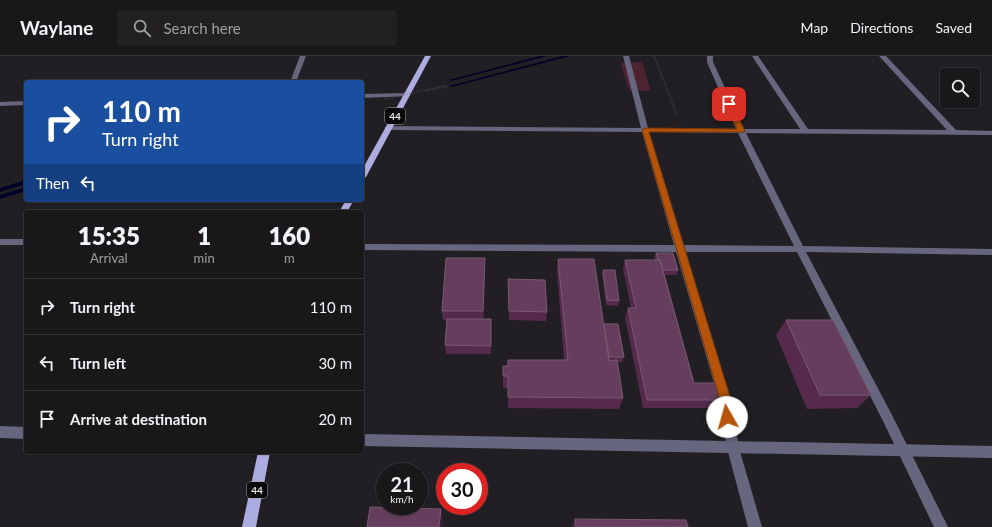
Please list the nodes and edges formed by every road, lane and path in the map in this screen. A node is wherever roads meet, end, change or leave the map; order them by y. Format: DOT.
graph roads {
  1 [pos="303,56"];
  2 [pos="428,56"];
  3 [pos="626,56"];
  4 [pos="654,56"];
  5 [pos="710,56"];
  6 [pos="756,56"];
  7 [pos="882,56"];
  8 [pos="294,80"];
  9 [pos="423,92"];
  10 [pos="407,95"];
  11 [pos="364,96"];
  12 [pos="385,99"];
  13 [pos="24,103"];
  14 [pos="0,104"];
  15 [pos="388,128"];
  16 [pos="645,130"];
  17 [pos="683,131"];
  18 [pos="741,131"];
  19 [pos="806,132"];
  20 [pos="954,133"];
  21 [pos="992,133"];
  22 [pos="364,173"];
  23 [pos="0,242"];
  24 [pos="24,242"];
  25 [pos="364,247"];
  26 [pos="680,249"];
  27 [pos="800,249"];
  28 [pos="992,252"];
  29 [pos="0,432"];
  30 [pos="24,433"];
  31 [pos="364,440"];
  32 [pos="733,448"];
  33 [pos="903,451"];
  34 [pos="992,452"];
  35 [pos="264,454"];
  36 [pos="249,527"];
  37 [pos="755,527"];
  38 [pos="941,527"];
  1 -- 8 [label="street"];
  2 -- 10 [label="main road, 44"];
  3 -- 16 [label="street"];
  4 -- 17 [label="path"];
  5 -- 18 [label="street"];
  6 -- 19 [label="street"];
  7 -- 20 [label="street"];
  9 -- 12 [label="path, bridge"];
  10 -- 11 [label="street"];
  10 -- 15 [label="main road, 44"];
  13 -- 14 [label="street"];
  15 -- 16 [label="street"];
  15 -- 22 [label="main road, 44"];
  16 -- 17 [label="street"];
  16 -- 26 [label="street"];
  17 -- 18 [label="street"];
  18 -- 19 [label="street"];
  18 -- 27 [label="street"];
  19 -- 20 [label="street"];
  20 -- 21 [label="street"];
  23 -- 24 [label="street"];
  25 -- 26 [label="street"];
  26 -- 27 [label="street"];
  26 -- 32 [label="street"];
  27 -- 28 [label="street"];
  27 -- 33 [label="street"];
  29 -- 30 [label="street"];
  31 -- 32 [label="street"];
  32 -- 33 [label="street"];
  32 -- 37 [label="street"];
  33 -- 34 [label="street"];
  33 -- 38 [label="street"];
  35 -- 36 [label="main road, 44"];
}
